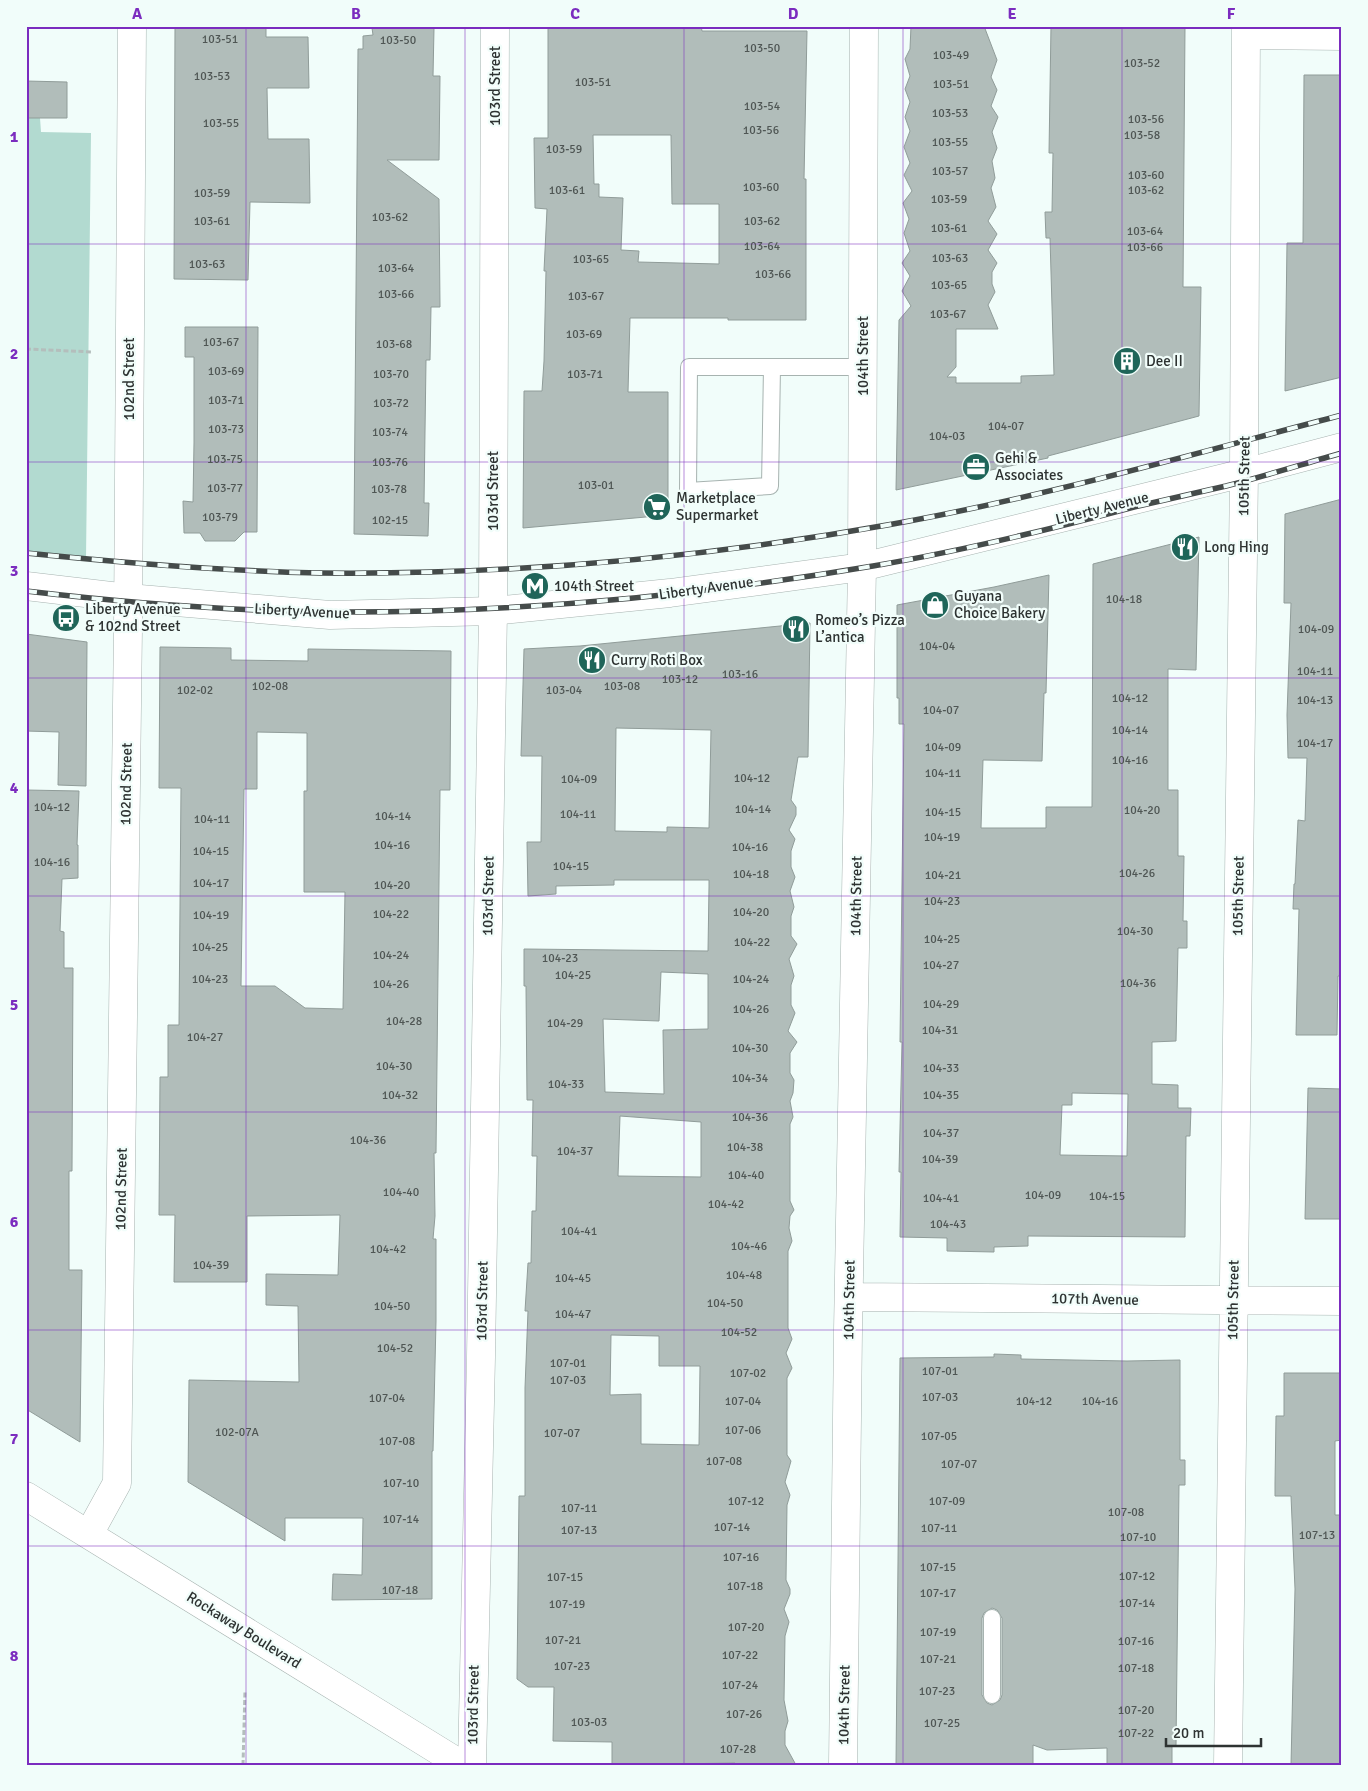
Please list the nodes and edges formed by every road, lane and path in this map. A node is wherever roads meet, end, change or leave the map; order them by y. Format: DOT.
graph roads {
  1 [pos="132,26"];
  2 [pos="495,26"];
  3 [pos="864,26"];
  4 [pos="1246,31"];
  5 [pos="1342,36"];
  6 [pos="26,350"];
  7 [pos="93,352"];
  8 [pos="772,367"];
  9 [pos="863,367"];
  10 [pos="1342,447"];
  11 [pos="1244,473"];
  12 [pos="862,567"];
  13 [pos="26,586"];
  14 [pos="128,598"];
  15 [pos="493,611"];
  16 [pos="849,1297"];
  17 [pos="1233,1300"];
  18 [pos="1342,1301"];
  19 [pos="26,1496"];
  20 [pos="89,1534"];
  21 [pos="992,1618"];
  22 [pos="245,1690"];
  23 [pos="992,1695"];
  24 [pos="244,1765"];
  25 [pos="462,1765"];
  26 [pos="472,1765"];
  27 [pos="843,1765"];
  28 [pos="1228,1765"];
  1 -- 14 [label="street, 102nd Street"];
  2 -- 15 [label="street, 103rd Street"];
  3 -- 9 [label="street, 104th Street"];
  4 -- 5 [label="street"];
  4 -- 11 [label="street, 105th Street"];
  6 -- 7 [label="path"];
  8 -- 8 [label="lane"];
  8 -- 9 [label="lane"];
  9 -- 12 [label="street, 104th Street"];
  10 -- 11 [label="street, Liberty Avenue"];
  11 -- 12 [label="street, Liberty Avenue"];
  11 -- 17 [label="street, 105th Street"];
  12 -- 15 [label="street, Liberty Avenue"];
  12 -- 16 [label="street, 104th Street"];
  13 -- 14 [label="street, Liberty Avenue"];
  14 -- 15 [label="street, Liberty Avenue"];
  14 -- 20 [label="street, 102nd Street"];
  15 -- 26 [label="street, 103rd Street"];
  16 -- 17 [label="street, 107th Avenue"];
  16 -- 27 [label="street, 104th Street"];
  17 -- 18 [label="street, 107th Avenue"];
  17 -- 28 [label="street, 105th Street"];
  19 -- 20 [label="street, Rockaway Boulevard"];
  20 -- 25 [label="street, Rockaway Boulevard"];
  21 -- 23 [label="lane"];
  22 -- 24 [label="path"];
}
